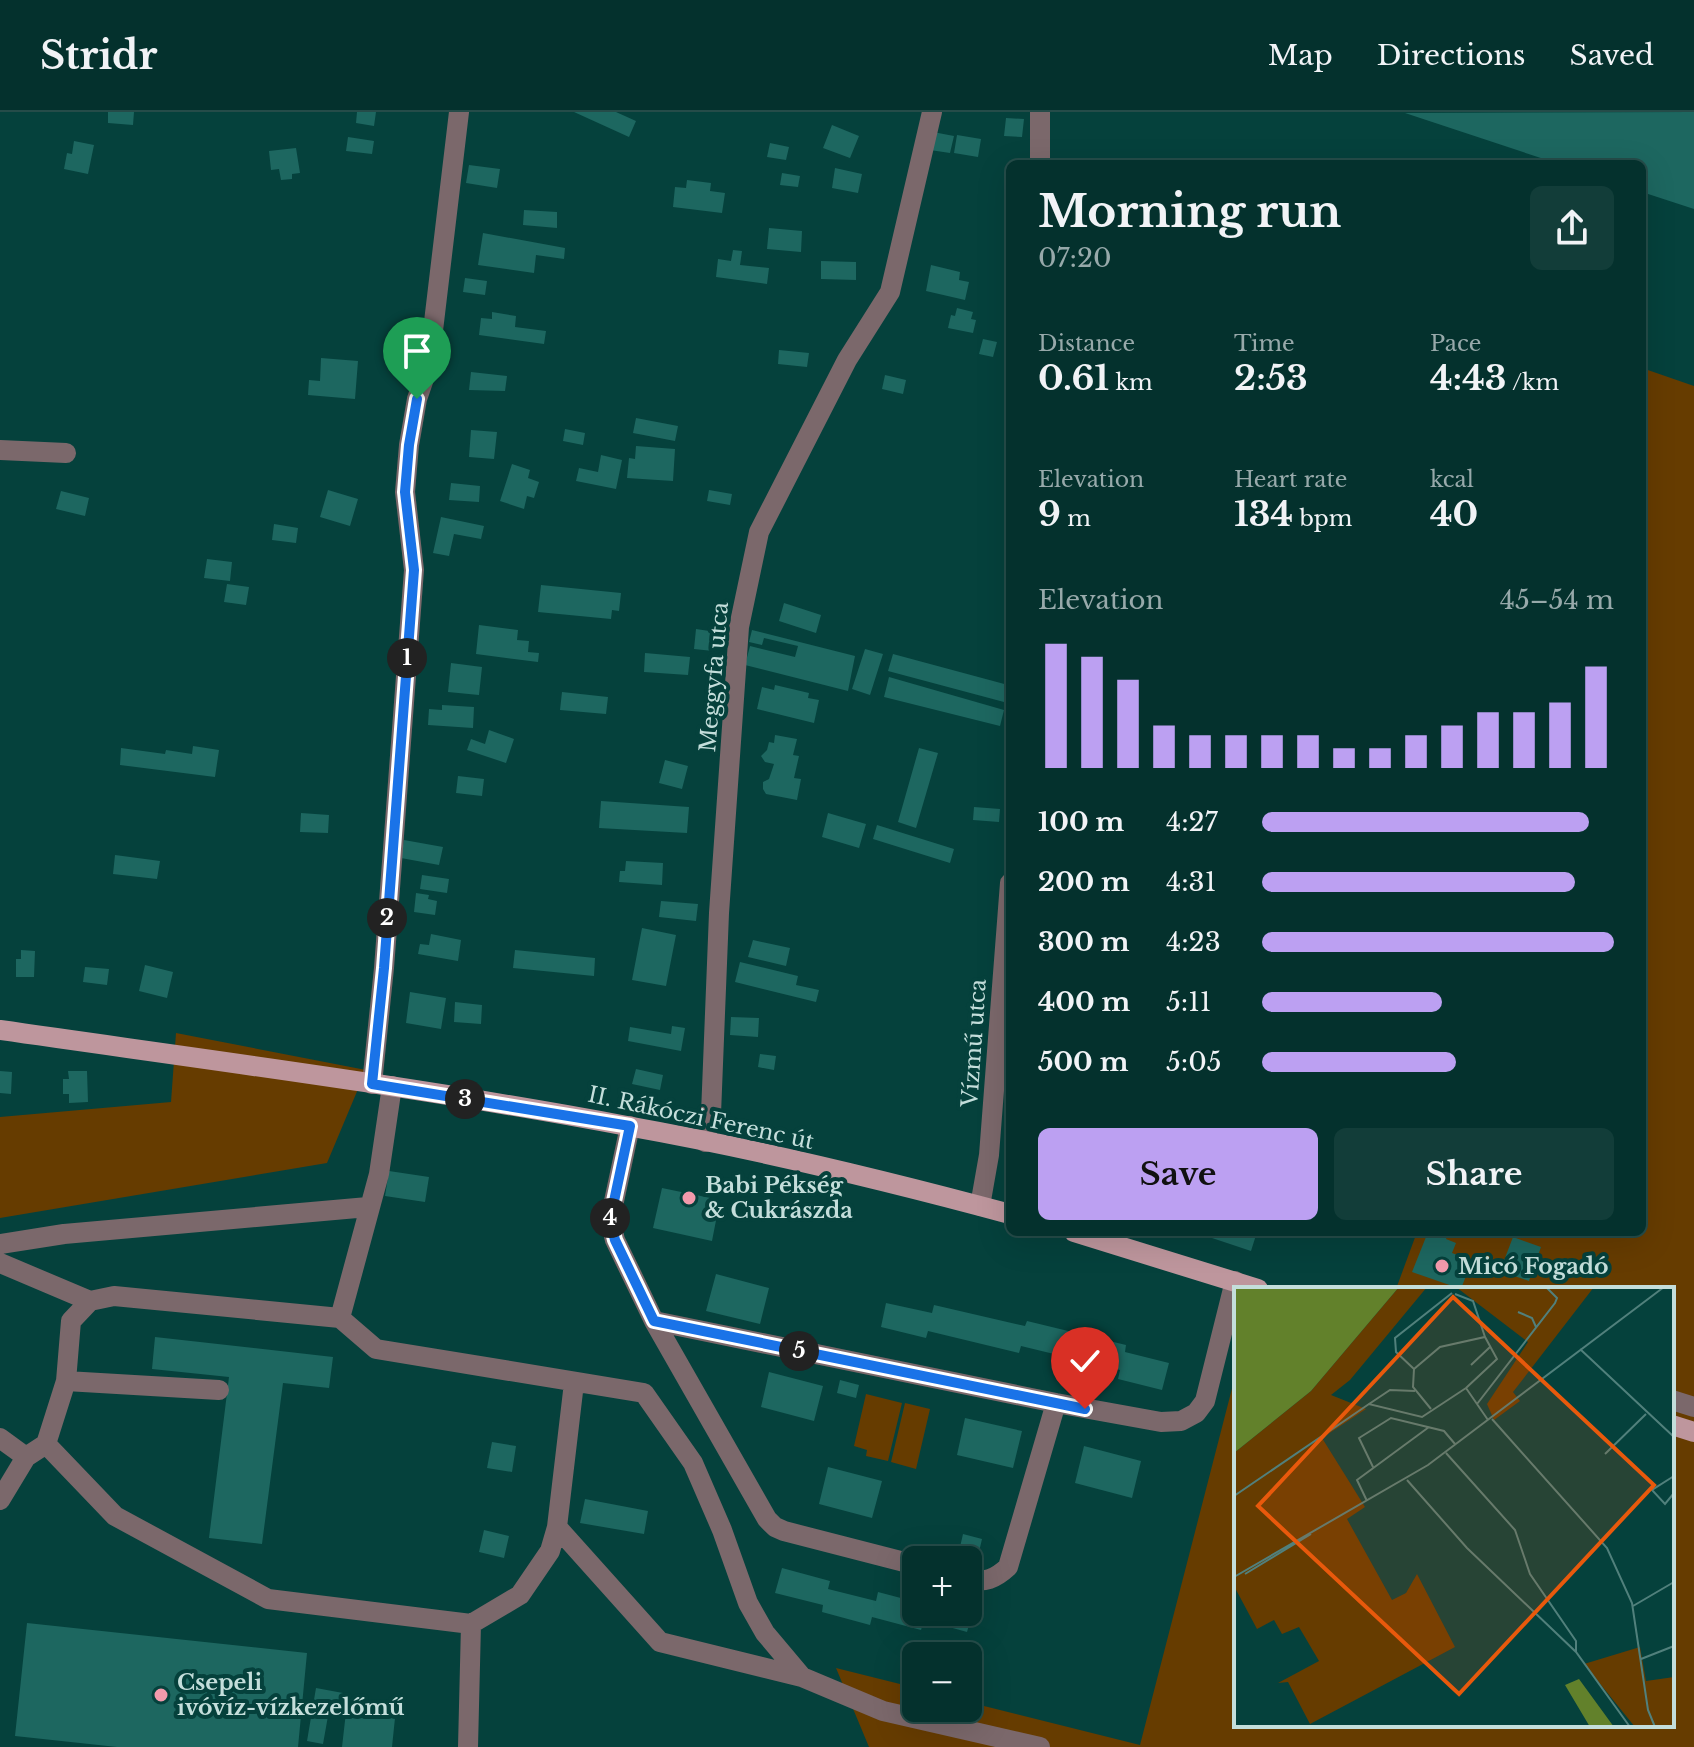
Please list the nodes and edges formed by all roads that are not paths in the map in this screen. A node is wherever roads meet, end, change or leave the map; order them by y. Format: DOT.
graph roads {
  1 [pos="459,112"];
  2 [pos="932,112"];
  3 [pos="1040,112"];
  4 [pos="1040,160"];
  5 [pos="0,450"];
  6 [pos="66,453"];
  7 [pos="1006,935"];
  8 [pos="0,1030"];
  9 [pos="382,1085"];
  10 [pos="630,1126"];
  11 [pos="705,1142"];
  12 [pos="980,1206"];
  13 [pos="368,1207"];
  14 [pos="1006,1213"];
  15 [pos="1087,1236"];
  16 [pos="0,1244"];
  17 [pos="0,1263"];
  18 [pos="1235,1281"];
  19 [pos="1252,1287"];
  20 [pos="90,1301"];
  21 [pos="340,1318"];
  22 [pos="654,1321"];
  23 [pos="66,1381"];
  24 [pos="574,1383"];
  25 [pos="219,1390"];
  26 [pos="1674,1401"];
  27 [pos="1056,1403"];
  28 [pos="1694,1407"];
  29 [pos="1674,1426"];
  30 [pos="1694,1432"];
  31 [pos="0,1438"];
  32 [pos="46,1444"];
  33 [pos="26,1457"];
  34 [pos="0,1500"];
  35 [pos="557,1527"];
  36 [pos="902,1561"];
  37 [pos="982,1580"];
  38 [pos="471,1624"];
  39 [pos="802,1677"];
  40 [pos="468,1747"];
  41 [pos="1040,1747"];
  1 -- 9 [label="street"];
  2 -- 11 [label="street, Meggyfa utca"];
  3 -- 4 [label="street"];
  5 -- 6 [label="street"];
  7 -- 12 [label="street, Vízmű utca"];
  8 -- 9 [label="main road, II. Rákóczi Ferenc út"];
  9 -- 10 [label="main road, II. Rákóczi Ferenc út"];
  9 -- 13 [label="street"];
  10 -- 11 [label="main road, II. Rákóczi Ferenc út"];
  10 -- 22 [label="street"];
  11 -- 12 [label="main road, II. Rákóczi Ferenc út"];
  12 -- 14 [label="main road, II. Rákóczi Ferenc út"];
  13 -- 16 [label="street"];
  13 -- 21 [label="street"];
  15 -- 18 [label="main road"];
  17 -- 20 [label="street"];
  18 -- 19 [label="main road"];
  18 -- 27 [label="street"];
  20 -- 21 [label="street"];
  20 -- 23 [label="street"];
  21 -- 24 [label="street"];
  22 -- 27 [label="street"];
  22 -- 36 [label="street"];
  23 -- 25 [label="street"];
  23 -- 32 [label="street"];
  24 -- 35 [label="street"];
  24 -- 39 [label="street"];
  26 -- 28 [label="street"];
  27 -- 37 [label="street"];
  29 -- 30 [label="main road"];
  31 -- 33 [label="street"];
  32 -- 33 [label="street"];
  32 -- 38 [label="street"];
  33 -- 34 [label="street"];
  35 -- 38 [label="street"];
  35 -- 39 [label="street"];
  38 -- 40 [label="street"];
  39 -- 41 [label="street"];
}
